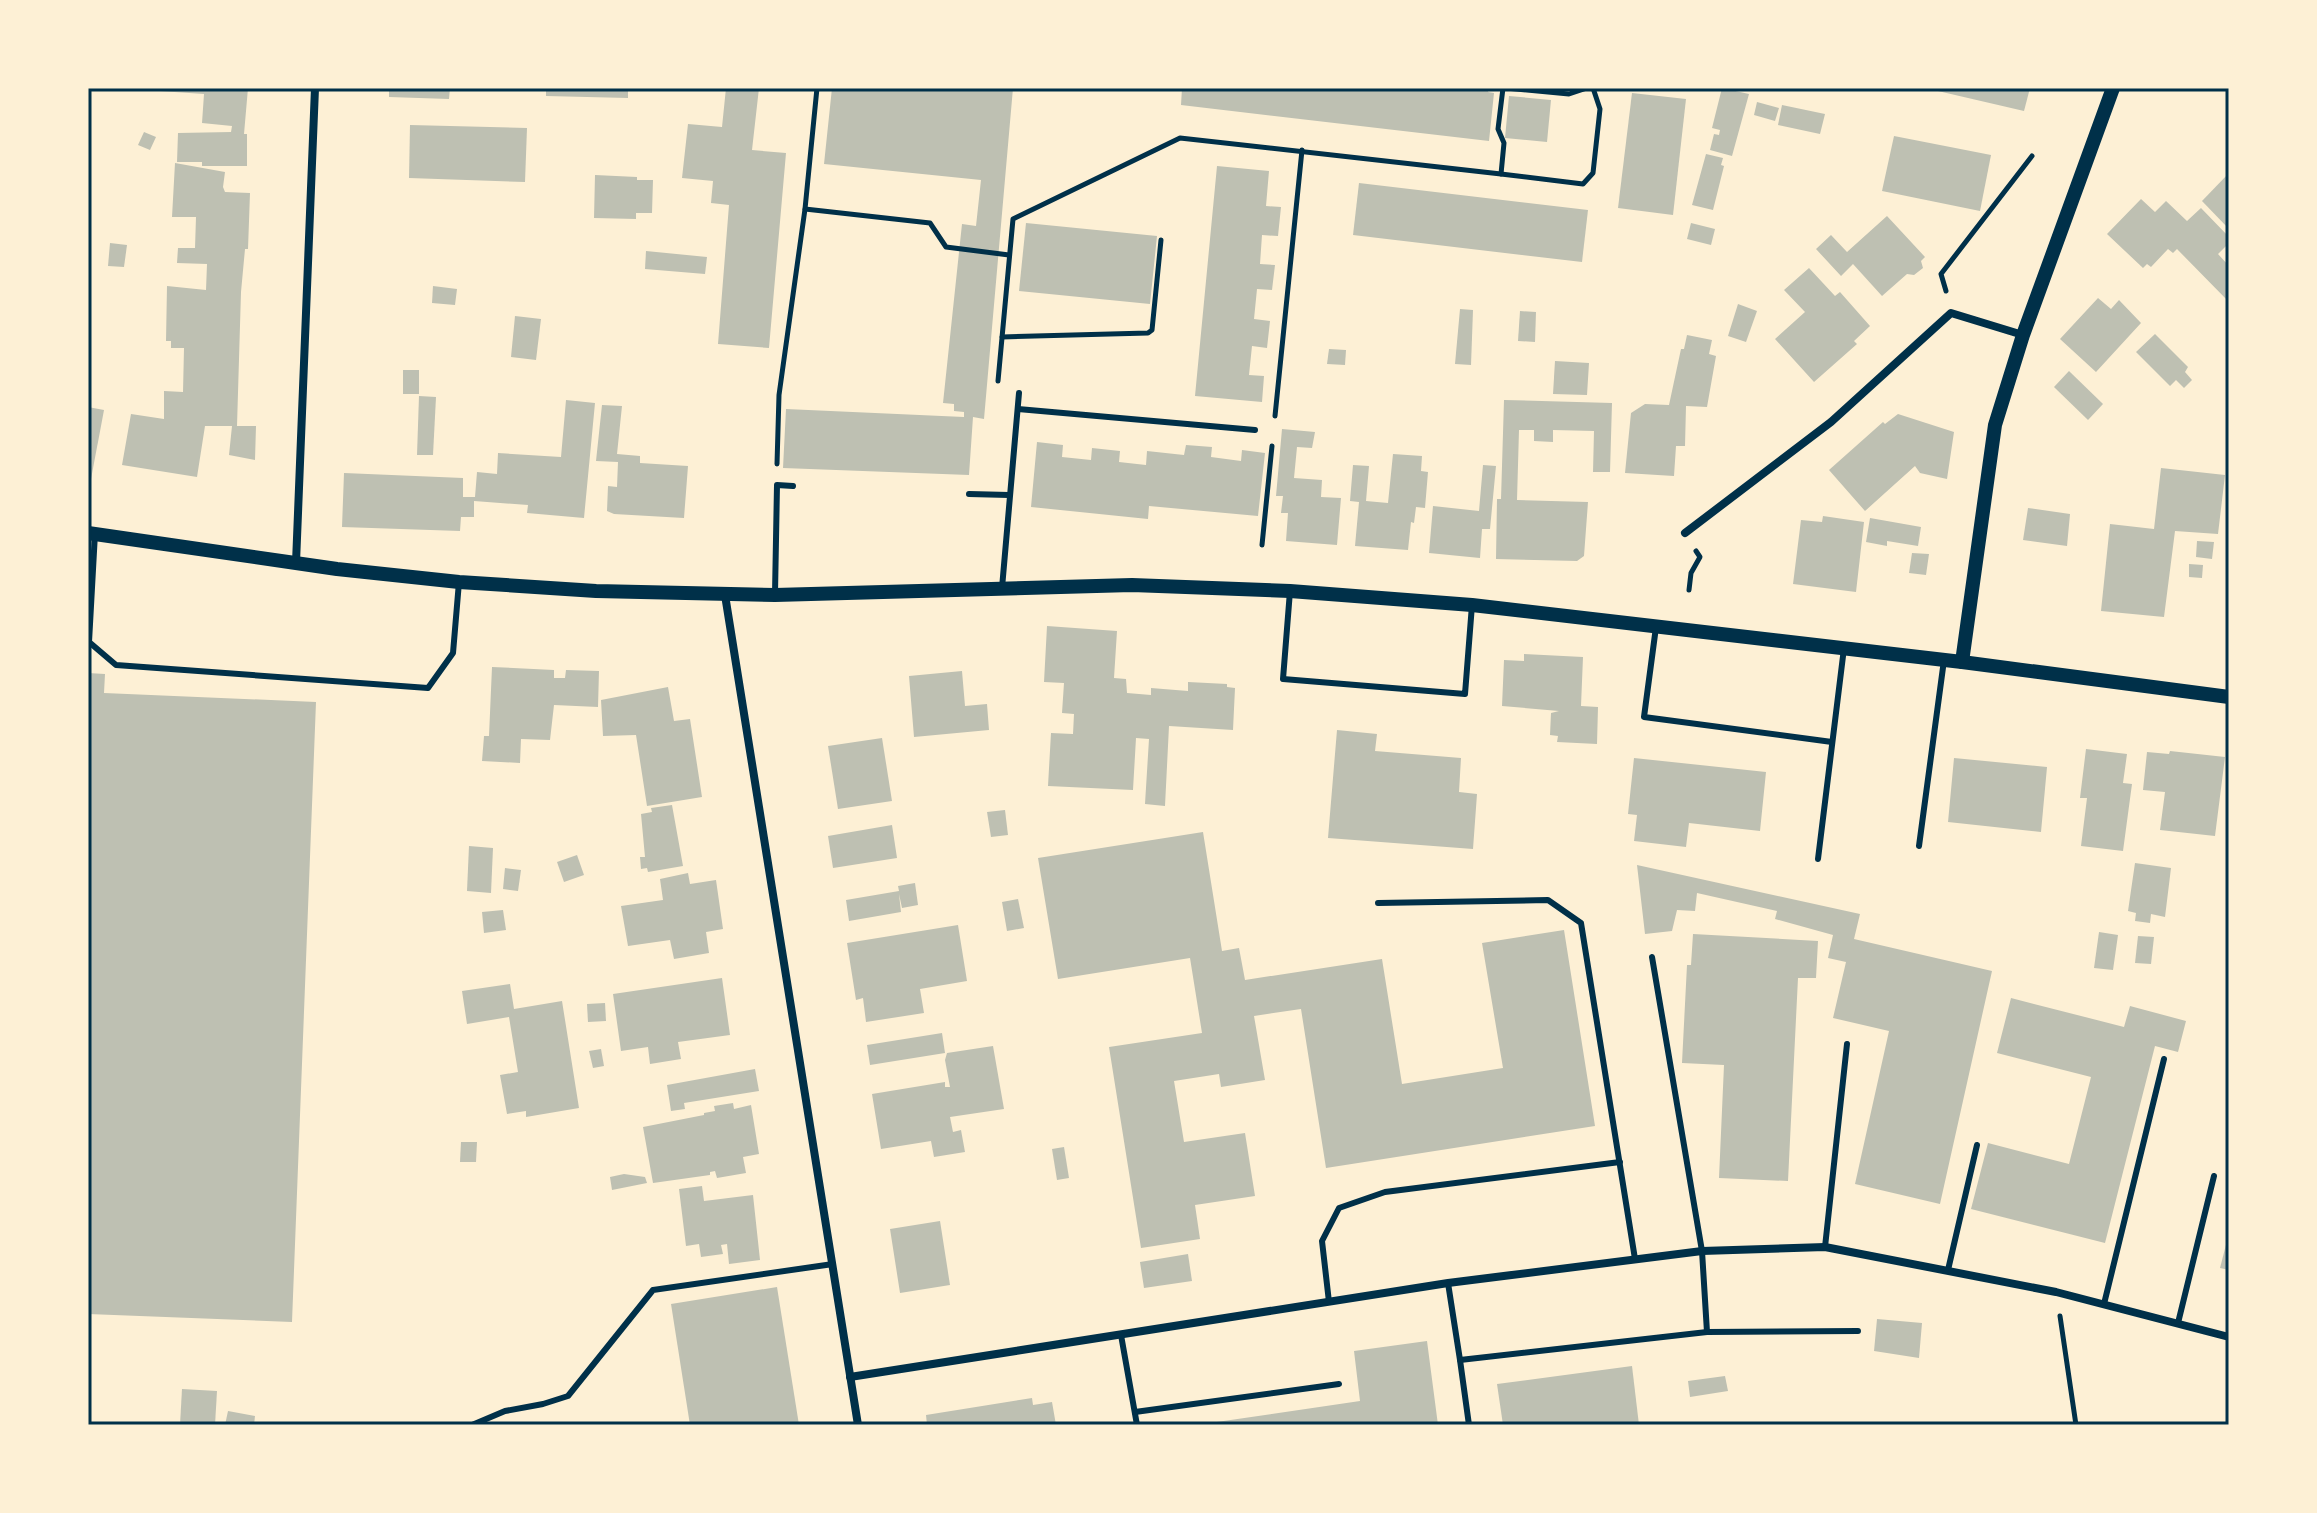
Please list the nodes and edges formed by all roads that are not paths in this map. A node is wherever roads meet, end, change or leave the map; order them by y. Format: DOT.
graph roads {
  1 [pos="315,88"];
  2 [pos="2113,88"];
  3 [pos="2023,335"];
  4 [pos="1019,393"];
  5 [pos="1018,409"];
  6 [pos="1255,430"];
  7 [pos="793,486"];
  8 [pos="969,494"];
  9 [pos="1009,495"];
  10 [pos="92,533"];
  11 [pos="1685,533"];
  12 [pos="296,564"];
  13 [pos="459,582"];
  14 [pos="1002,588"];
  15 [pos="1290,591"];
  16 [pos="725,595"];
  17 [pos="775,595"];
  18 [pos="1472,605"];
  19 [pos="1656,627"];
  20 [pos="1844,648"];
  21 [pos="1944,660"];
  22 [pos="1962,662"];
  23 [pos="2229,697"];
  24 [pos="1832,742"];
  25 [pos="1919,846"];
  26 [pos="1818,859"];
  27 [pos="1378,903"];
  28 [pos="1652,957"];
  29 [pos="1847,1044"];
  30 [pos="2164,1059"];
  31 [pos="1977,1145"];
  32 [pos="1620,1162"];
  33 [pos="2214,1176"];
  34 [pos="1825,1247"];
  35 [pos="1702,1251"];
  36 [pos="1635,1259"];
  37 [pos="833,1264"];
  38 [pos="1948,1270"];
  39 [pos="1448,1283"];
  40 [pos="1329,1302"];
  41 [pos="2104,1304"];
  42 [pos="2178,1323"];
  43 [pos="1858,1331"];
  44 [pos="1707,1332"];
  45 [pos="1121,1335"];
  46 [pos="2229,1337"];
  47 [pos="1460,1360"];
  48 [pos="850,1377"];
  49 [pos="1339,1384"];
  50 [pos="1135,1412"];
  51 [pos="472,1425"];
  52 [pos="858,1425"];
  53 [pos="1137,1425"];
  54 [pos="1469,1425"];
  1 -- 12 [label="street"];
  2 -- 3 [label="street"];
  3 -- 11 [label="street"];
  3 -- 22 [label="street"];
  4 -- 5 [label="lane"];
  5 -- 6 [label="lane"];
  5 -- 9 [label="lane"];
  7 -- 17 [label="lane"];
  8 -- 9 [label="lane"];
  9 -- 14 [label="lane"];
  10 -- 12 [label="street"];
  10 -- 13 [label="lane"];
  12 -- 13 [label="street"];
  13 -- 16 [label="street"];
  14 -- 15 [label="street"];
  14 -- 17 [label="street"];
  15 -- 18 [label="street"];
  15 -- 18 [label="lane"];
  16 -- 17 [label="street"];
  16 -- 37 [label="street"];
  18 -- 19 [label="street"];
  19 -- 20 [label="street"];
  19 -- 24 [label="lane"];
  20 -- 21 [label="street"];
  20 -- 24 [label="lane"];
  21 -- 22 [label="street"];
  21 -- 25 [label="lane"];
  22 -- 23 [label="street"];
  24 -- 26 [label="lane"];
  27 -- 32 [label="lane"];
  28 -- 35 [label="lane"];
  29 -- 34 [label="lane"];
  30 -- 41 [label="lane"];
  31 -- 38 [label="lane"];
  32 -- 36 [label="lane"];
  32 -- 40 [label="lane"];
  33 -- 42 [label="lane"];
  34 -- 35 [label="street"];
  34 -- 38 [label="street"];
  35 -- 36 [label="street"];
  35 -- 44 [label="lane"];
  36 -- 39 [label="street"];
  37 -- 48 [label="street"];
  37 -- 51 [label="lane"];
  38 -- 41 [label="street"];
  39 -- 40 [label="street"];
  39 -- 47 [label="lane"];
  40 -- 45 [label="street"];
  41 -- 42 [label="street"];
  42 -- 46 [label="street"];
  43 -- 44 [label="lane"];
  44 -- 47 [label="lane"];
  45 -- 48 [label="street"];
  45 -- 50 [label="lane"];
  47 -- 54 [label="lane"];
  48 -- 52 [label="street"];
  49 -- 50 [label="lane"];
  50 -- 53 [label="lane"];
}
